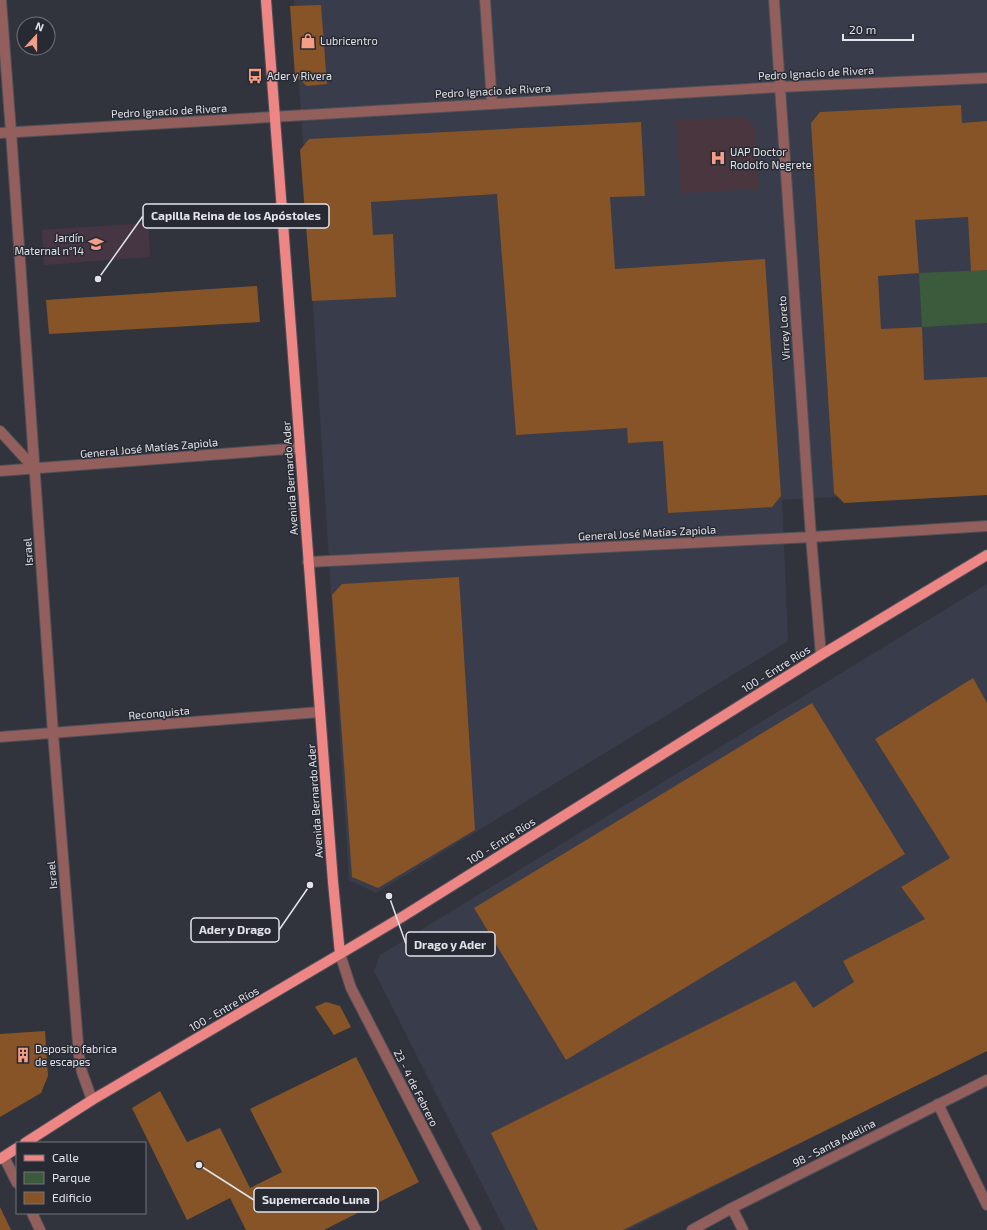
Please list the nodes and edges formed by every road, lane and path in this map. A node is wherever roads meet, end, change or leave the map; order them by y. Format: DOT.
graph roads {
  1 [pos="1,0"];
  2 [pos="266,0"];
  3 [pos="485,0"];
  4 [pos="774,0"];
  5 [pos="987,78"];
  6 [pos="780,87"];
  7 [pos="492,103"];
  8 [pos="274,117"];
  9 [pos="11,132"];
  10 [pos="0,133"];
  11 [pos="0,431"];
  12 [pos="300,448"];
  13 [pos="35,469"];
  14 [pos="0,472"];
  15 [pos="987,526"];
  16 [pos="811,537"];
  17 [pos="987,555"];
  18 [pos="308,562"];
  19 [pos="821,655"];
  20 [pos="320,712"];
  21 [pos="53,733"];
  22 [pos="0,737"];
  23 [pos="340,954"];
  24 [pos="987,1080"];
  25 [pos="92,1100"];
  26 [pos="938,1104"];
  27 [pos="27,1142"];
  28 [pos="16,1149"];
  29 [pos="2,1158"];
  30 [pos="16,1181"];
  31 [pos="987,1205"];
  32 [pos="732,1208"];
  33 [pos="32,1214"];
  34 [pos="40,1230"];
  35 [pos="476,1230"];
  36 [pos="692,1230"];
  37 [pos="743,1230"];
  1 -- 9 [label="street, Israel"];
  2 -- 8 [label="main road, Avenida Bernardo Ader"];
  3 -- 7 [label="street"];
  4 -- 6 [label="street, Virrey Loreto"];
  5 -- 6 [label="street, Pedro Ignacio de Rivera"];
  6 -- 7 [label="street, Pedro Ignacio de Rivera"];
  6 -- 16 [label="street, Virrey Loreto"];
  7 -- 8 [label="street, Pedro Ignacio de Rivera"];
  8 -- 9 [label="street, Pedro Ignacio de Rivera"];
  8 -- 12 [label="main road, Avenida Bernardo Ader"];
  9 -- 10 [label="street, Pedro Ignacio de Rivera"];
  9 -- 13 [label="street, Israel"];
  11 -- 13 [label="street"];
  12 -- 13 [label="street, General José Matías Zapiola"];
  12 -- 18 [label="main road, Avenida Bernardo Ader"];
  13 -- 14 [label="street, General José Matías Zapiola"];
  13 -- 21 [label="street, Israel"];
  15 -- 16 [label="street, General José Matías Zapiola"];
  16 -- 18 [label="street, General José Matías Zapiola"];
  16 -- 19 [label="street, Virrey Loreto"];
  17 -- 19 [label="main road, 100 - Entre Ríos"];
  18 -- 20 [label="main road, Avenida Bernardo Ader"];
  19 -- 23 [label="main road, 100 - Entre Ríos"];
  20 -- 21 [label="street, Reconquista"];
  20 -- 23 [label="main road, Avenida Bernardo Ader"];
  21 -- 22 [label="street, Reconquista"];
  21 -- 25 [label="street, Israel"];
  23 -- 25 [label="main road, 100 - Entre Ríos"];
  23 -- 35 [label="street, 23 - 4 de Febrero"];
  24 -- 26 [label="street, 98 - Santa Adelina"];
  25 -- 27 [label="main road, 100 - Entre Ríos"];
  26 -- 31 [label="street"];
  26 -- 32 [label="street, 98 - Santa Adelina"];
  28 -- 29 [label="main road"];
  29 -- 30 [label="street"];
  32 -- 36 [label="street, 98 - Santa Adelina"];
  32 -- 37 [label="street"];
  33 -- 34 [label="street"];
}
